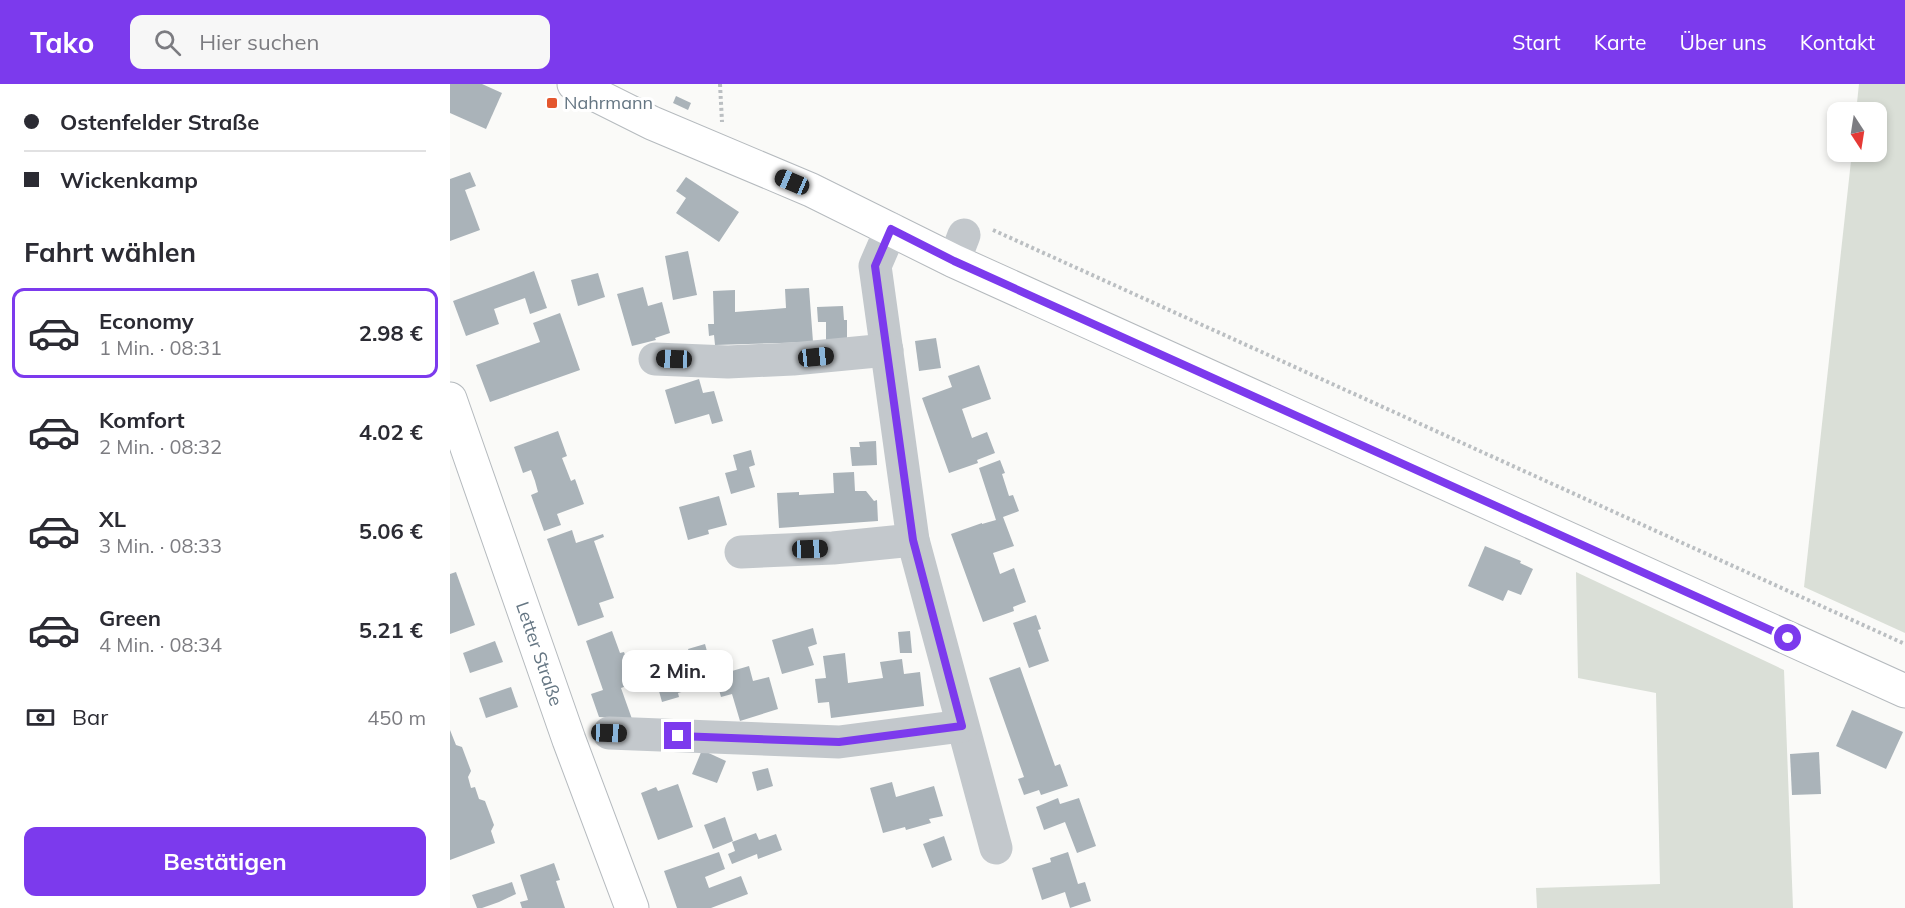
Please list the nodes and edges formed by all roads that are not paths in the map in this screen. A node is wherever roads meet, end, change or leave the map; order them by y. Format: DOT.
graph roads {
  1 [pos="574,84"];
  2 [pos="891,229"];
  3 [pos="887,350"];
  4 [pos="655,359"];
  5 [pos="450,399"];
  6 [pos="913,540"];
  7 [pos="741,552"];
  8 [pos="1905,691"];
  9 [pos="962,726"];
  10 [pos="609,733"];
  11 [pos="996,848"];
  12 [pos="632,908"];
  1 -- 2 [label="main road"];
  2 -- 3 [label="street"];
  2 -- 8 [label="main road"];
  3 -- 4 [label="street"];
  3 -- 6 [label="street"];
  5 -- 12 [label="main road, Letter Straße"];
  6 -- 7 [label="street"];
  6 -- 9 [label="street"];
  9 -- 10 [label="street"];
  9 -- 11 [label="street"];
}
